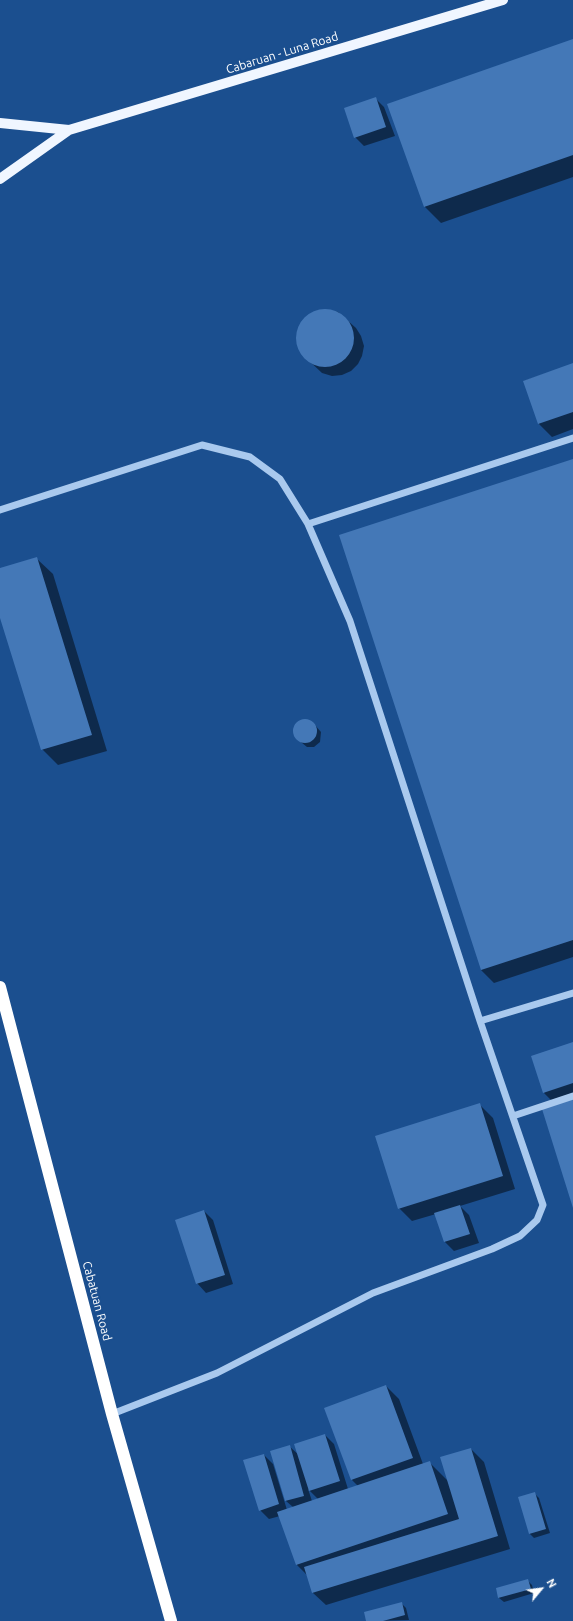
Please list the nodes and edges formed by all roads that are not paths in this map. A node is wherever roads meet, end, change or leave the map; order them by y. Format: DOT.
graph roads {
  1 [pos="503,0"];
  2 [pos="0,123"];
  3 [pos="69,130"];
  4 [pos="0,179"];
  5 [pos="573,438"];
  6 [pos="0,510"];
  7 [pos="308,524"];
  8 [pos="0,987"];
  9 [pos="573,993"];
  10 [pos="480,1021"];
  11 [pos="573,1096"];
  12 [pos="513,1116"];
  13 [pos="112,1414"];
  14 [pos="172,1621"];
  1 -- 3 [label="main road, Cabaruan - Luna Road"];
  2 -- 3 [label="main road, Cabaruan - Luna Road"];
  3 -- 4 [label="main road, Cabaruan - Luna Road"];
  5 -- 7 [label="lane"];
  6 -- 7 [label="lane"];
  7 -- 10 [label="lane"];
  8 -- 13 [label="highway, Cabatuan Road"];
  9 -- 10 [label="lane"];
  10 -- 12 [label="lane"];
  11 -- 12 [label="lane"];
  12 -- 13 [label="lane"];
  13 -- 14 [label="highway, Cabatuan Road"];
}
